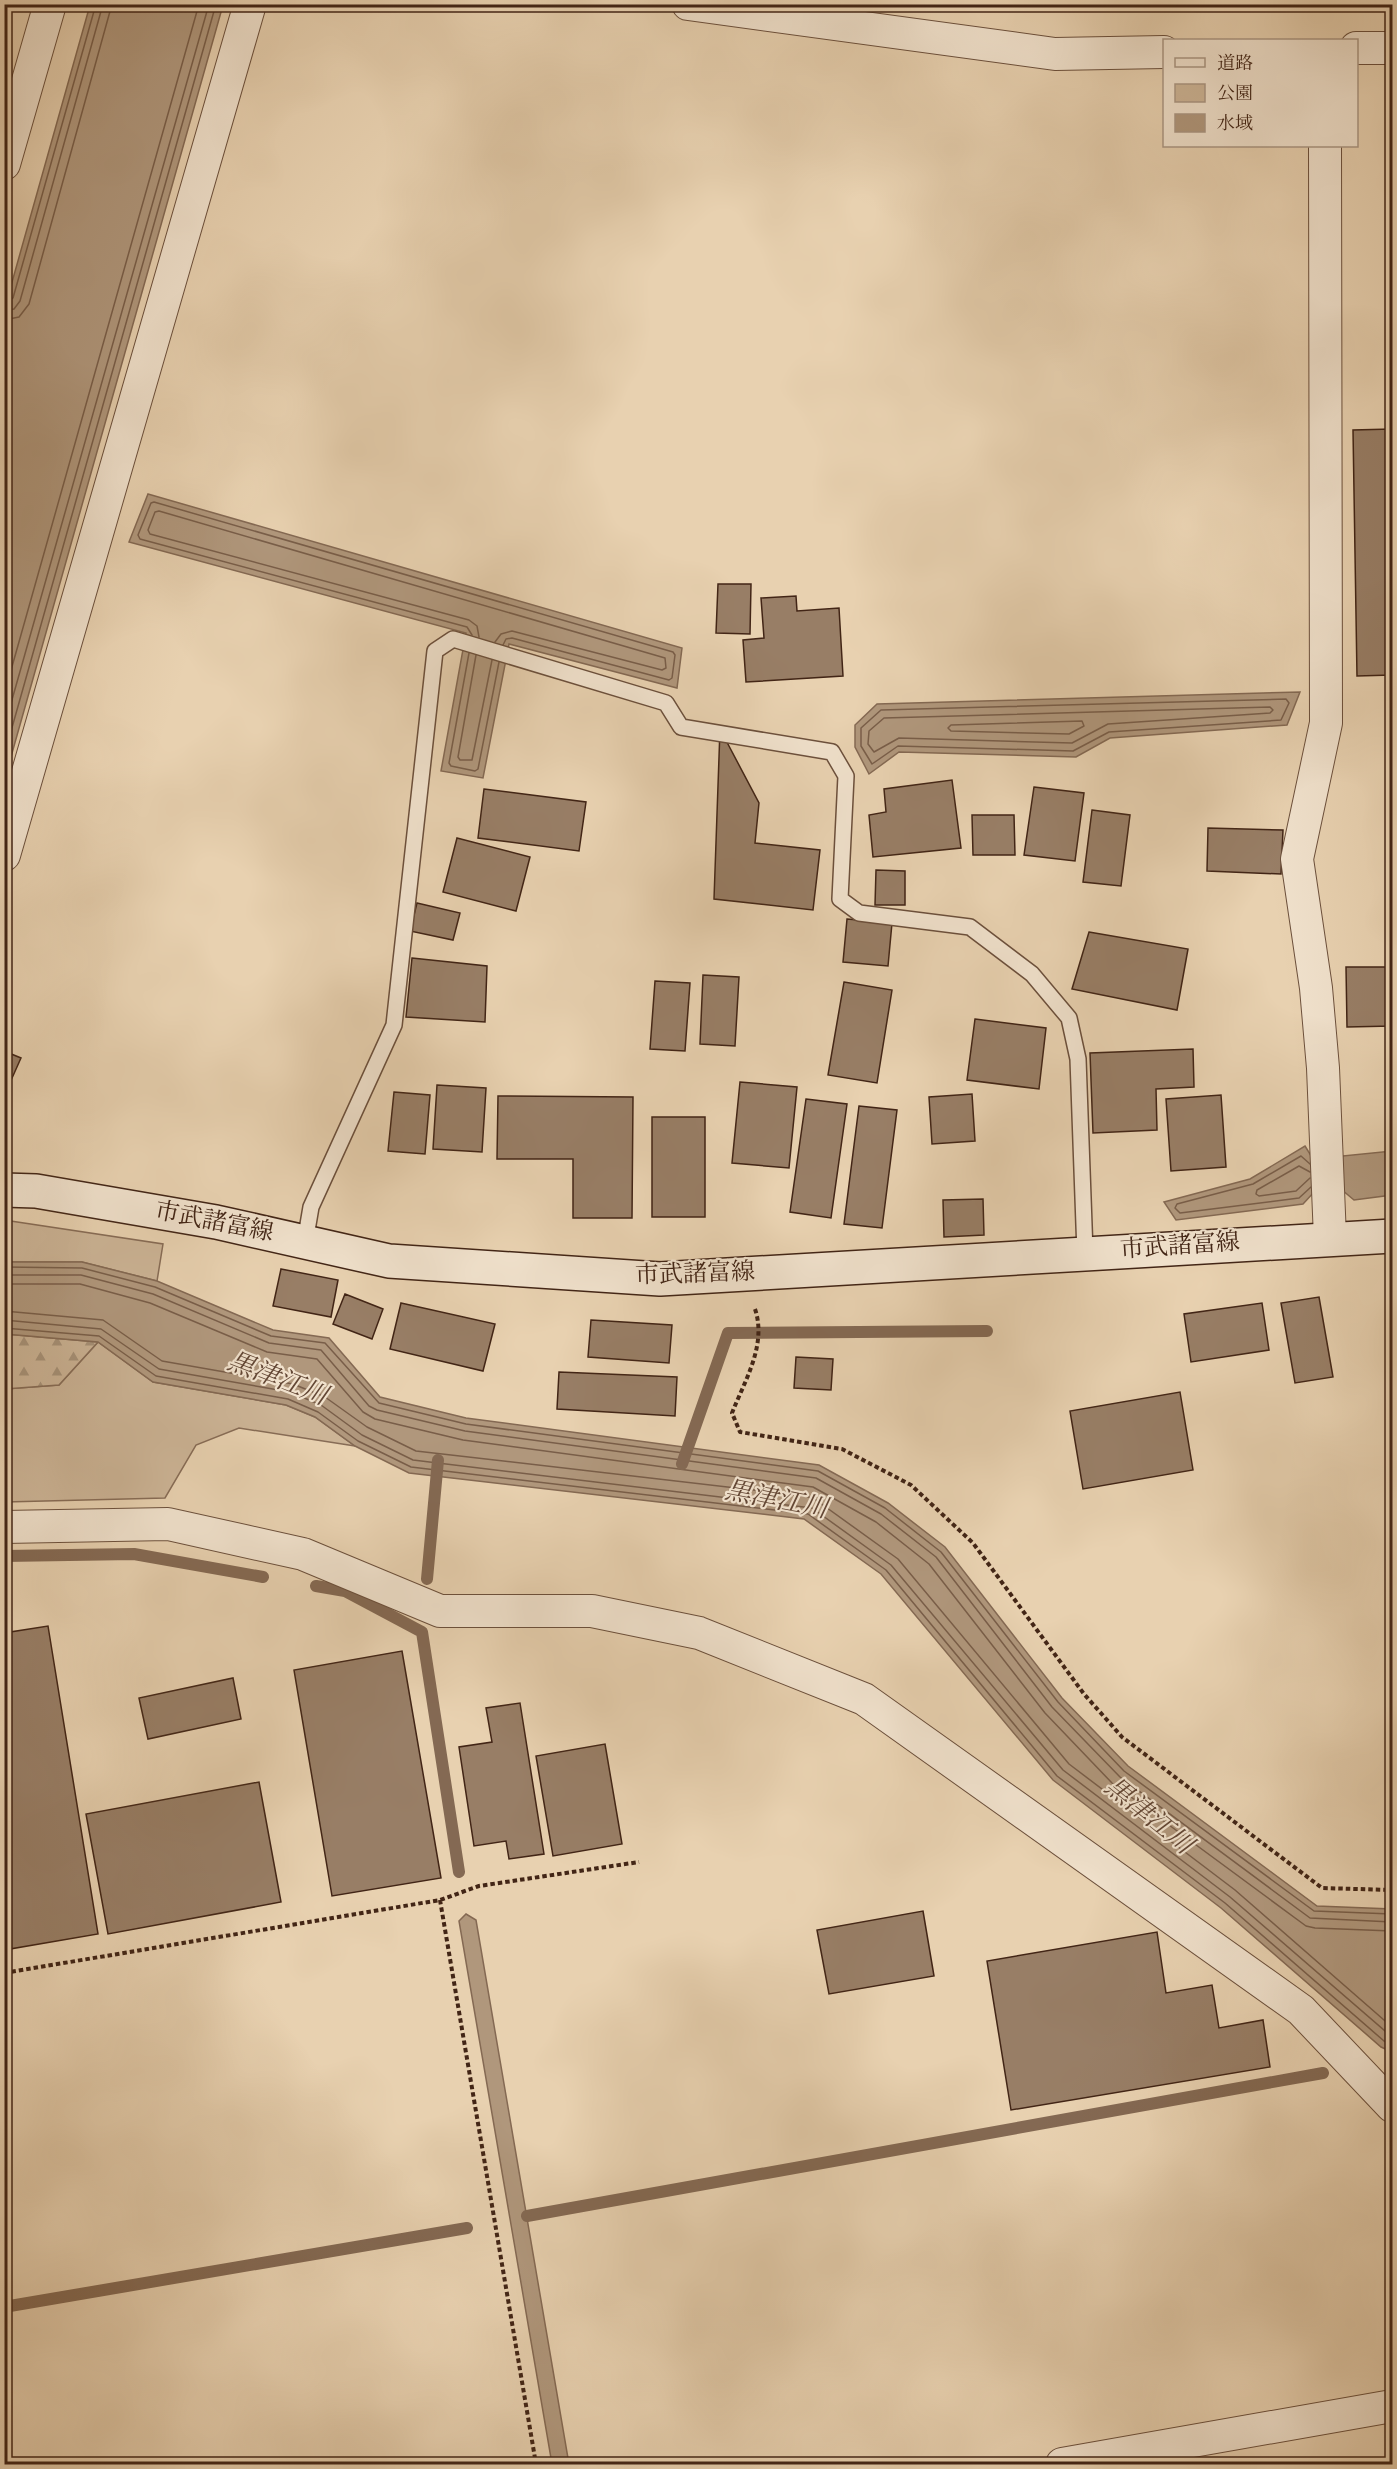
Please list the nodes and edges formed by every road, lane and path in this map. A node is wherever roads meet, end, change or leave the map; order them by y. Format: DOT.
graph roads {
  1 [pos="50,4"];
  2 [pos="250,4"];
  3 [pos="688,4"];
  4 [pos="1358,48"];
  5 [pos="1392,48"];
  6 [pos="1163,52"];
  7 [pos="1325,147"];
  8 [pos="4,164"];
  9 [pos="4,855"];
  10 [pos="4,1190"];
  11 [pos="1392,1236"];
  12 [pos="1330,1238"];
  13 [pos="305,1242"];
  14 [pos="1085,1253"];
  15 [pos="760,1323"];
  16 [pos="4,1527"];
  17 [pos="639,1862"];
  18 [pos="1392,1890"];
  19 [pos="440,1900"];
  20 [pos="4,1973"];
  21 [pos="1392,2106"];
  22 [pos="1392,2406"];
  23 [pos="536,2464"];
  24 [pos="1062,2464"];
  1 -- 8 [label="street"];
  2 -- 9 [label="street"];
  3 -- 6 [label="street"];
  4 -- 5 [label="street"];
  7 -- 12 [label="street"];
  10 -- 13 [label="main road, 市武諸富線"];
  11 -- 12 [label="main road, 市武諸富線"];
  12 -- 14 [label="main road, 市武諸富線"];
  13 -- 14 [label="main road, 市武諸富線"];
  13 -- 14 [label="lane"];
  15 -- 18 [label="path"];
  16 -- 21 [label="street"];
  17 -- 19 [label="path"];
  19 -- 20 [label="path"];
  19 -- 23 [label="path"];
  22 -- 24 [label="street"];
}
